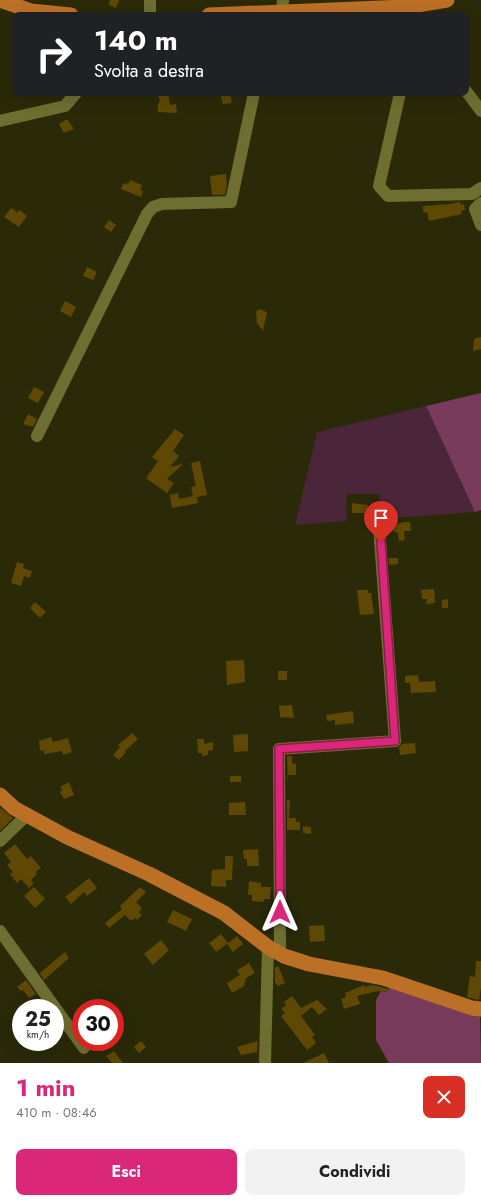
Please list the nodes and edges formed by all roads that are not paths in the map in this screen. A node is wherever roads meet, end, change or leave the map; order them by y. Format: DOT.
graph roads {
  1 [pos="0,0"];
  2 [pos="150,0"];
  3 [pos="448,0"];
  4 [pos="276,10"];
  5 [pos="405,11"];
  6 [pos="41,12"];
  7 [pos="150,12"];
  8 [pos="249,12"];
  9 [pos="469,95"];
  10 [pos="74,96"];
  11 [pos="253,96"];
  12 [pos="399,96"];
  13 [pos="481,111"];
  14 [pos="0,121"];
  15 [pos="481,188"];
  16 [pos="481,203"];
  17 [pos="481,225"];
  18 [pos="37,436"];
  19 [pos="379,527"];
  20 [pos="0,794"];
  21 [pos="26,815"];
  22 [pos="0,841"];
  23 [pos="0,931"];
  24 [pos="274,950"];
  25 [pos="481,1009"];
  26 [pos="72,1031"];
  27 [pos="266,1063"];
  1 -- 6 [label="main road"];
  2 -- 7 [label="street"];
  3 -- 5 [label="main road"];
  4 -- 5 [label="main road"];
  4 -- 8 [label="main road"];
  9 -- 13 [label="street"];
  10 -- 14 [label="street"];
  11 -- 18 [label="street"];
  12 -- 15 [label="street"];
  16 -- 17 [label="street"];
  19 -- 24 [label="street"];
  20 -- 21 [label="main road"];
  21 -- 22 [label="street"];
  21 -- 24 [label="main road"];
  23 -- 26 [label="street"];
  24 -- 25 [label="main road"];
  24 -- 27 [label="street"];
}
